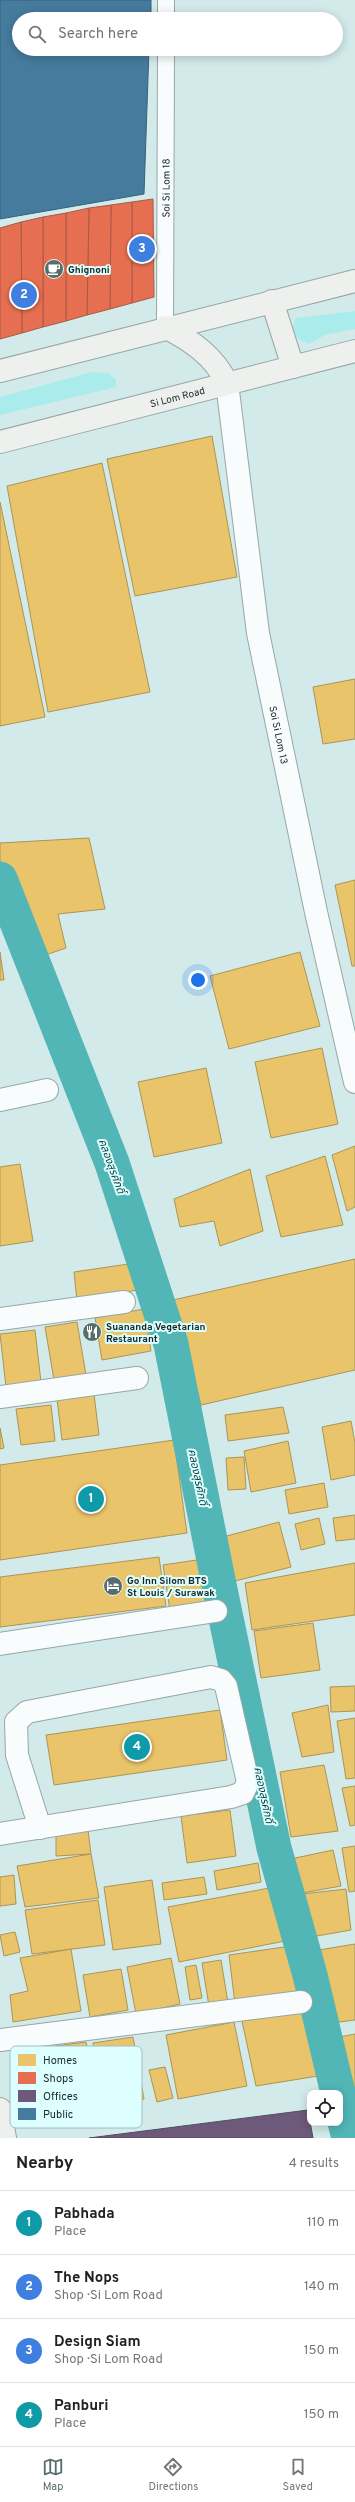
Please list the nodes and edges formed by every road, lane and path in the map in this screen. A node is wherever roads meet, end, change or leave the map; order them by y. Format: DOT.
graph roads {
  1 [pos="166,0"];
  2 [pos="166,12"];
  3 [pos="166,56"];
  4 [pos="355,281"];
  5 [pos="272,301"];
  6 [pos="165,327"];
  7 [pos="355,351"];
  8 [pos="292,367"];
  9 [pos="0,371"];
  10 [pos="228,383"];
  11 [pos="0,442"];
  12 [pos="355,1082"];
  13 [pos="47,1090"];
  14 [pos="0,1100"];
  15 [pos="124,1302"];
  16 [pos="0,1319"];
  17 [pos="137,1378"];
  18 [pos="0,1397"];
  19 [pos="216,1610"];
  20 [pos="0,1644"];
  21 [pos="40,1828"];
  22 [pos="0,1834"];
  23 [pos="301,2002"];
  24 [pos="0,2040"];
  25 [pos="0,2109"];
  26 [pos="5,2138"];
  1 -- 2 [label="lane"];
  3 -- 6 [label="lane, Soi Si Lom 18"];
  4 -- 5 [label="main road"];
  5 -- 6 [label="main road"];
  5 -- 8 [label="main road"];
  6 -- 9 [label="main road"];
  6 -- 10 [label="main road"];
  7 -- 8 [label="main road, Si Lom Road"];
  8 -- 10 [label="main road, Si Lom Road"];
  10 -- 11 [label="main road, Si Lom Road"];
  10 -- 12 [label="street, Soi Si Lom 13"];
  13 -- 14 [label="street"];
  15 -- 16 [label="street"];
  17 -- 18 [label="street"];
  19 -- 20 [label="street"];
  21 -- 21 [label="street"];
  21 -- 22 [label="street"];
  23 -- 24 [label="street"];
  25 -- 26 [label="main road"];
}
